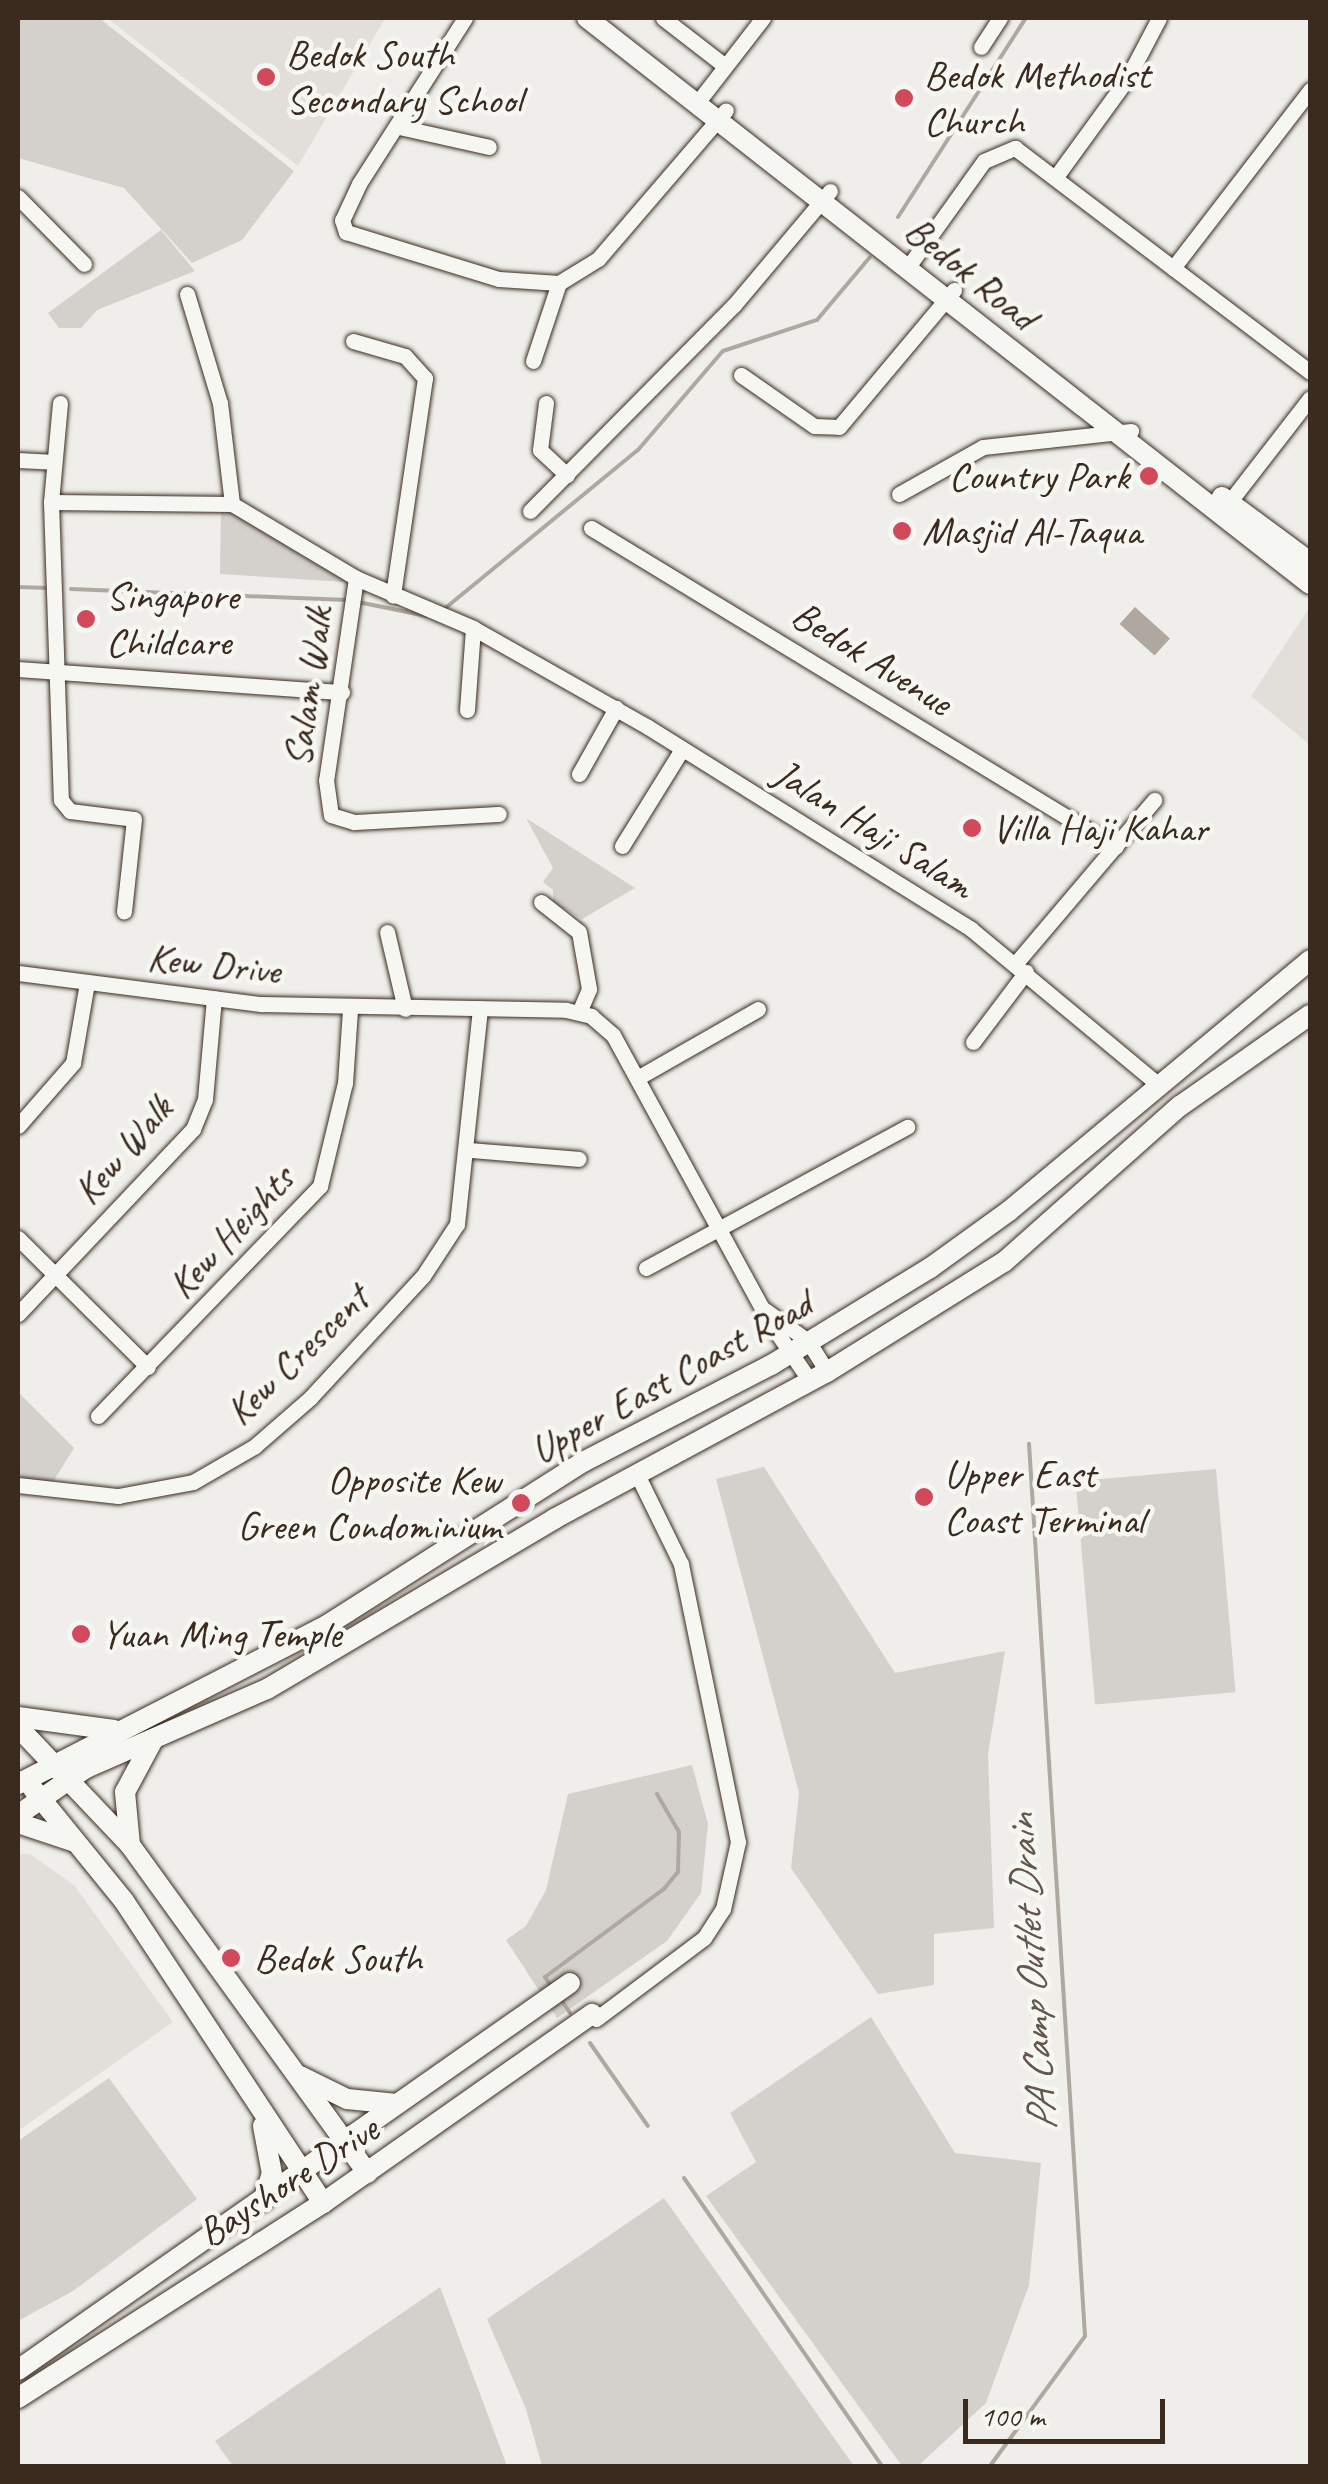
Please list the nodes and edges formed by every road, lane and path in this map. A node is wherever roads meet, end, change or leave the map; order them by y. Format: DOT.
graph roads {
  1 [pos="464,18"];
  2 [pos="587,18"];
  3 [pos="610,18"];
  4 [pos="664,18"];
  5 [pos="763,18"];
  6 [pos="1000,18"];
  7 [pos="1159,18"];
  8 [pos="980,47"];
  9 [pos="724,66"];
  10 [pos="701,98"];
  11 [pos="1308,102"];
  12 [pos="722,114"];
  13 [pos="399,127"];
  14 [pos="488,148"];
  15 [pos="1055,178"];
  16 [pos="826,195"];
  17 [pos="18,198"];
  18 [pos="911,262"];
  19 [pos="84,264"];
  20 [pos="1173,268"];
  21 [pos="559,283"];
  22 [pos="187,294"];
  23 [pos="951,295"];
  24 [pos="353,341"];
  25 [pos="533,361"];
  26 [pos="1310,372"];
  27 [pos="741,375"];
  28 [pos="1310,398"];
  29 [pos="60,403"];
  30 [pos="546,404"];
  31 [pos="1123,431"];
  32 [pos="18,460"];
  33 [pos="54,462"];
  34 [pos="567,475"];
  35 [pos="899,494"];
  36 [pos="51,502"];
  37 [pos="232,504"];
  38 [pos="1226,508"];
  39 [pos="530,511"];
  40 [pos="591,528"];
  41 [pos="1310,562"];
  42 [pos="356,578"];
  43 [pos="1310,584"];
  44 [pos="393,596"];
  45 [pos="473,628"];
  46 [pos="18,669"];
  47 [pos="56,671"];
  48 [pos="342,692"];
  49 [pos="616,708"];
  50 [pos="467,710"];
  51 [pos="681,751"];
  52 [pos="580,774"];
  53 [pos="1154,800"];
  54 [pos="499,814"];
  55 [pos="622,846"];
  56 [pos="1116,846"];
  57 [pos="542,902"];
  58 [pos="124,912"];
  59 [pos="388,932"];
  60 [pos="1310,960"];
  61 [pos="1021,968"];
  62 [pos="18,973"];
  63 [pos="87,984"];
  64 [pos="214,998"];
  65 [pos="350,1008"];
  66 [pos="480,1008"];
  67 [pos="405,1009"];
  68 [pos="758,1009"];
  69 [pos="579,1012"];
  70 [pos="1310,1015"];
  71 [pos="973,1042"];
  72 [pos="638,1078"];
  73 [pos="1159,1085"];
  74 [pos="18,1126"];
  75 [pos="907,1127"];
  76 [pos="470,1150"];
  77 [pos="579,1159"];
  78 [pos="721,1227"];
  79 [pos="18,1238"];
  80 [pos="646,1268"];
  81 [pos="55,1274"];
  82 [pos="18,1314"];
  83 [pos="799,1346"];
  84 [pos="148,1368"];
  85 [pos="819,1376"];
  86 [pos="98,1416"];
  87 [pos="637,1474"];
  88 [pos="18,1484"];
  89 [pos="18,1717"];
  90 [pos="18,1727"];
  91 [pos="114,1730"];
  92 [pos="153,1740"];
  93 [pos="56,1763"];
  94 [pos="72,1778"];
  95 [pos="20,1779"];
  96 [pos="42,1798"];
  97 [pos="18,1819"];
  98 [pos="130,1846"];
  99 [pos="82,1847"];
  100 [pos="570,1983"];
  101 [pos="594,2016"];
  102 [pos="294,2072"];
  103 [pos="250,2094"];
  104 [pos="398,2104"];
  105 [pos="346,2144"];
  106 [pos="302,2174"];
  107 [pos="367,2174"];
  108 [pos="262,2201"];
  109 [pos="322,2203"];
  110 [pos="18,2370"];
  111 [pos="18,2398"];
  1 -- 13 [label="street"];
  2 -- 10 [label="main road, Bedok Road"];
  3 -- 10 [label="main road, Bedok Road"];
  4 -- 9 [label="street"];
  5 -- 9 [label="street"];
  6 -- 8 [label="street"];
  7 -- 15 [label="street"];
  9 -- 10 [label="street"];
  10 -- 12 [label="main road, Bedok Road"];
  11 -- 20 [label="street"];
  12 -- 16 [label="main road, Bedok Road"];
  12 -- 21 [label="street"];
  13 -- 14 [label="street"];
  13 -- 21 [label="street"];
  15 -- 18 [label="street"];
  15 -- 20 [label="street"];
  16 -- 18 [label="main road, Bedok Road"];
  16 -- 34 [label="street"];
  17 -- 19 [label="street"];
  18 -- 23 [label="main road, Bedok Road"];
  20 -- 26 [label="street"];
  21 -- 25 [label="street"];
  22 -- 37 [label="street"];
  23 -- 27 [label="street"];
  23 -- 31 [label="main road, Bedok Road"];
  24 -- 44 [label="street"];
  28 -- 38 [label="street"];
  29 -- 33 [label="street"];
  30 -- 34 [label="street"];
  31 -- 35 [label="street"];
  31 -- 38 [label="main road, Bedok Road"];
  32 -- 33 [label="street"];
  33 -- 36 [label="street"];
  34 -- 39 [label="street"];
  36 -- 37 [label="street"];
  36 -- 47 [label="street"];
  37 -- 42 [label="street, Jalan Haji Salam"];
  38 -- 41 [label="main road, Bedok Road"];
  38 -- 43 [label="main road, Bedok Road"];
  40 -- 56 [label="street, Bedok Avenue"];
  42 -- 44 [label="street, Jalan Haji Salam"];
  42 -- 48 [label="street, Salam Walk"];
  44 -- 45 [label="street, Jalan Haji Salam"];
  45 -- 49 [label="street, Jalan Haji Salam"];
  45 -- 50 [label="street"];
  46 -- 47 [label="street"];
  47 -- 48 [label="street"];
  47 -- 58 [label="street"];
  48 -- 54 [label="street, Salam Walk"];
  49 -- 51 [label="street, Jalan Haji Salam"];
  49 -- 52 [label="street"];
  51 -- 55 [label="street"];
  51 -- 61 [label="street, Jalan Haji Salam"];
  53 -- 56 [label="street"];
  56 -- 61 [label="street"];
  57 -- 69 [label="street"];
  59 -- 67 [label="street"];
  60 -- 73 [label="main road, Upper East Coast Road"];
  61 -- 71 [label="street"];
  61 -- 73 [label="street, Jalan Haji Salam"];
  62 -- 63 [label="street, Kew Drive"];
  63 -- 64 [label="street, Kew Drive"];
  63 -- 74 [label="street"];
  64 -- 65 [label="street, Kew Drive"];
  64 -- 81 [label="street, Kew Walk"];
  65 -- 67 [label="street, Kew Drive"];
  65 -- 84 [label="street, Kew Heights"];
  66 -- 67 [label="street, Kew Drive"];
  66 -- 69 [label="street, Kew Drive"];
  66 -- 76 [label="street, Kew Crescent"];
  68 -- 72 [label="street"];
  69 -- 72 [label="street"];
  70 -- 85 [label="main road, Upper East Coast Road"];
  72 -- 78 [label="street"];
  73 -- 83 [label="main road, Upper East Coast Road"];
  75 -- 78 [label="street"];
  76 -- 77 [label="street"];
  76 -- 88 [label="street, Kew Crescent"];
  78 -- 80 [label="street"];
  78 -- 83 [label="street"];
  79 -- 81 [label="street"];
  81 -- 82 [label="street, Kew Walk"];
  81 -- 84 [label="street"];
  83 -- 85 [label="street"];
  83 -- 91 [label="main road, Upper East Coast Road"];
  84 -- 86 [label="street, Kew Heights"];
  85 -- 87 [label="main road, Upper East Coast Road"];
  87 -- 92 [label="main road, Upper East Coast Road"];
  87 -- 101 [label="street"];
  89 -- 91 [label="main road"];
  90 -- 93 [label="main road"];
  91 -- 93 [label="main road, Upper East Coast Road"];
  92 -- 94 [label="main road, Upper East Coast Road"];
  92 -- 98 [label="main road"];
  93 -- 94 [label="main road"];
  93 -- 95 [label="main road, Upper East Coast Road"];
  94 -- 96 [label="main road, Upper East Coast Road"];
  94 -- 98 [label="main road"];
  95 -- 96 [label="main road"];
  96 -- 97 [label="main road, Upper East Coast Road"];
  96 -- 99 [label="main road"];
  97 -- 99 [label="main road"];
  98 -- 102 [label="main road"];
  99 -- 103 [label="main road"];
  100 -- 104 [label="main road, Bayshore Drive"];
  101 -- 107 [label="main road, Bayshore Drive"];
  102 -- 104 [label="main road"];
  102 -- 105 [label="main road"];
  103 -- 106 [label="main road"];
  103 -- 108 [label="main road"];
  104 -- 105 [label="main road, Bayshore Drive"];
  105 -- 106 [label="main road, Bayshore Drive"];
  105 -- 107 [label="main road"];
  106 -- 108 [label="main road, Bayshore Drive"];
  106 -- 109 [label="main road"];
  107 -- 109 [label="main road, Bayshore Drive"];
  108 -- 110 [label="main road, Bayshore Drive"];
  109 -- 111 [label="main road, Bayshore Drive"];
}
